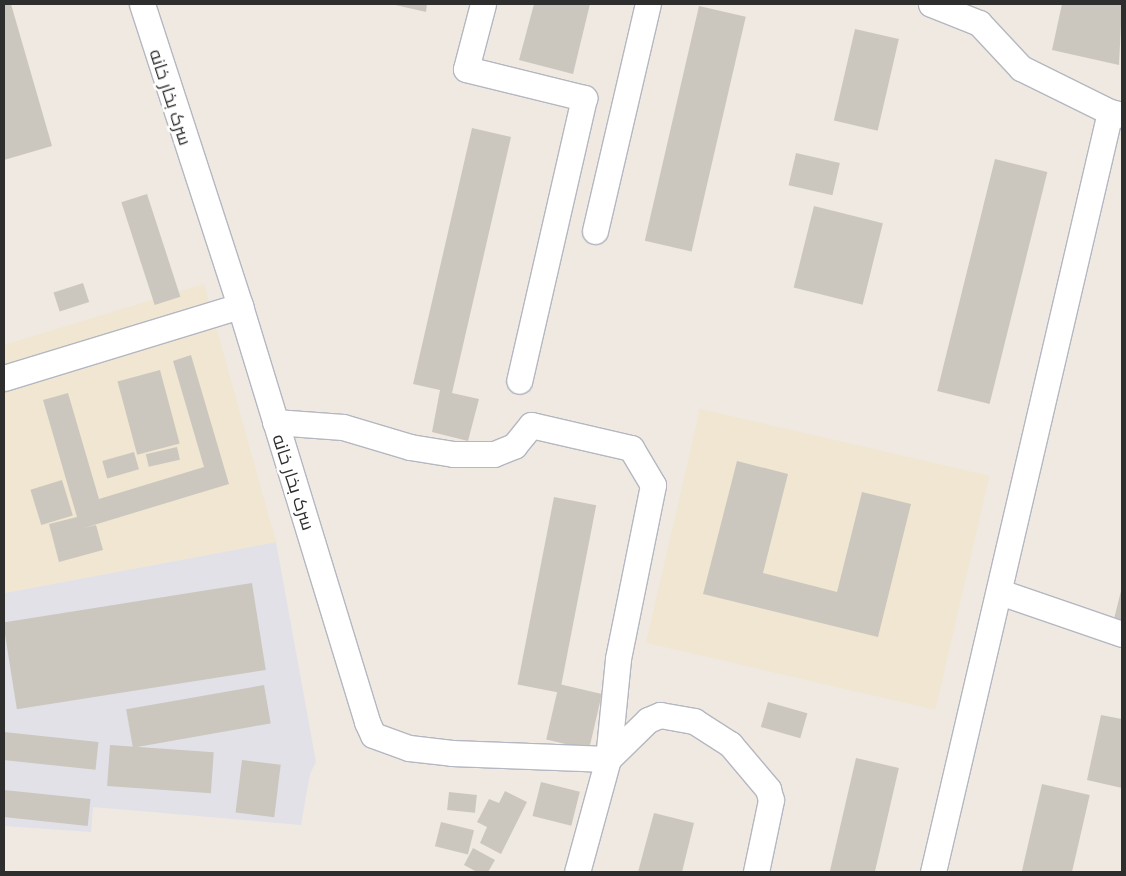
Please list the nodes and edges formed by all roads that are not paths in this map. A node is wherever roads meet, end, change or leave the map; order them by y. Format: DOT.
graph roads {
  1 [pos="142,4"];
  2 [pos="483,4"];
  3 [pos="648,4"];
  4 [pos="931,4"];
  5 [pos="1116,114"];
  6 [pos="595,230"];
  7 [pos="240,306"];
  8 [pos="4,378"];
  9 [pos="519,381"];
  10 [pos="275,422"];
  11 [pos="1000,592"];
  12 [pos="1122,634"];
  13 [pos="608,759"];
  14 [pos="577,872"];
  15 [pos="756,872"];
  16 [pos="932,872"];
  1 -- 7 [label="street, سرک بخار خانه"];
  2 -- 9 [label="street"];
  3 -- 6 [label="street"];
  4 -- 5 [label="street"];
  5 -- 11 [label="street"];
  7 -- 8 [label="street"];
  7 -- 10 [label="street, سرک بخار خانه"];
  10 -- 13 [label="street, سرک بخار خانه"];
  10 -- 13 [label="street"];
  11 -- 12 [label="street"];
  11 -- 16 [label="street"];
  13 -- 14 [label="street"];
  13 -- 15 [label="street"];
}
